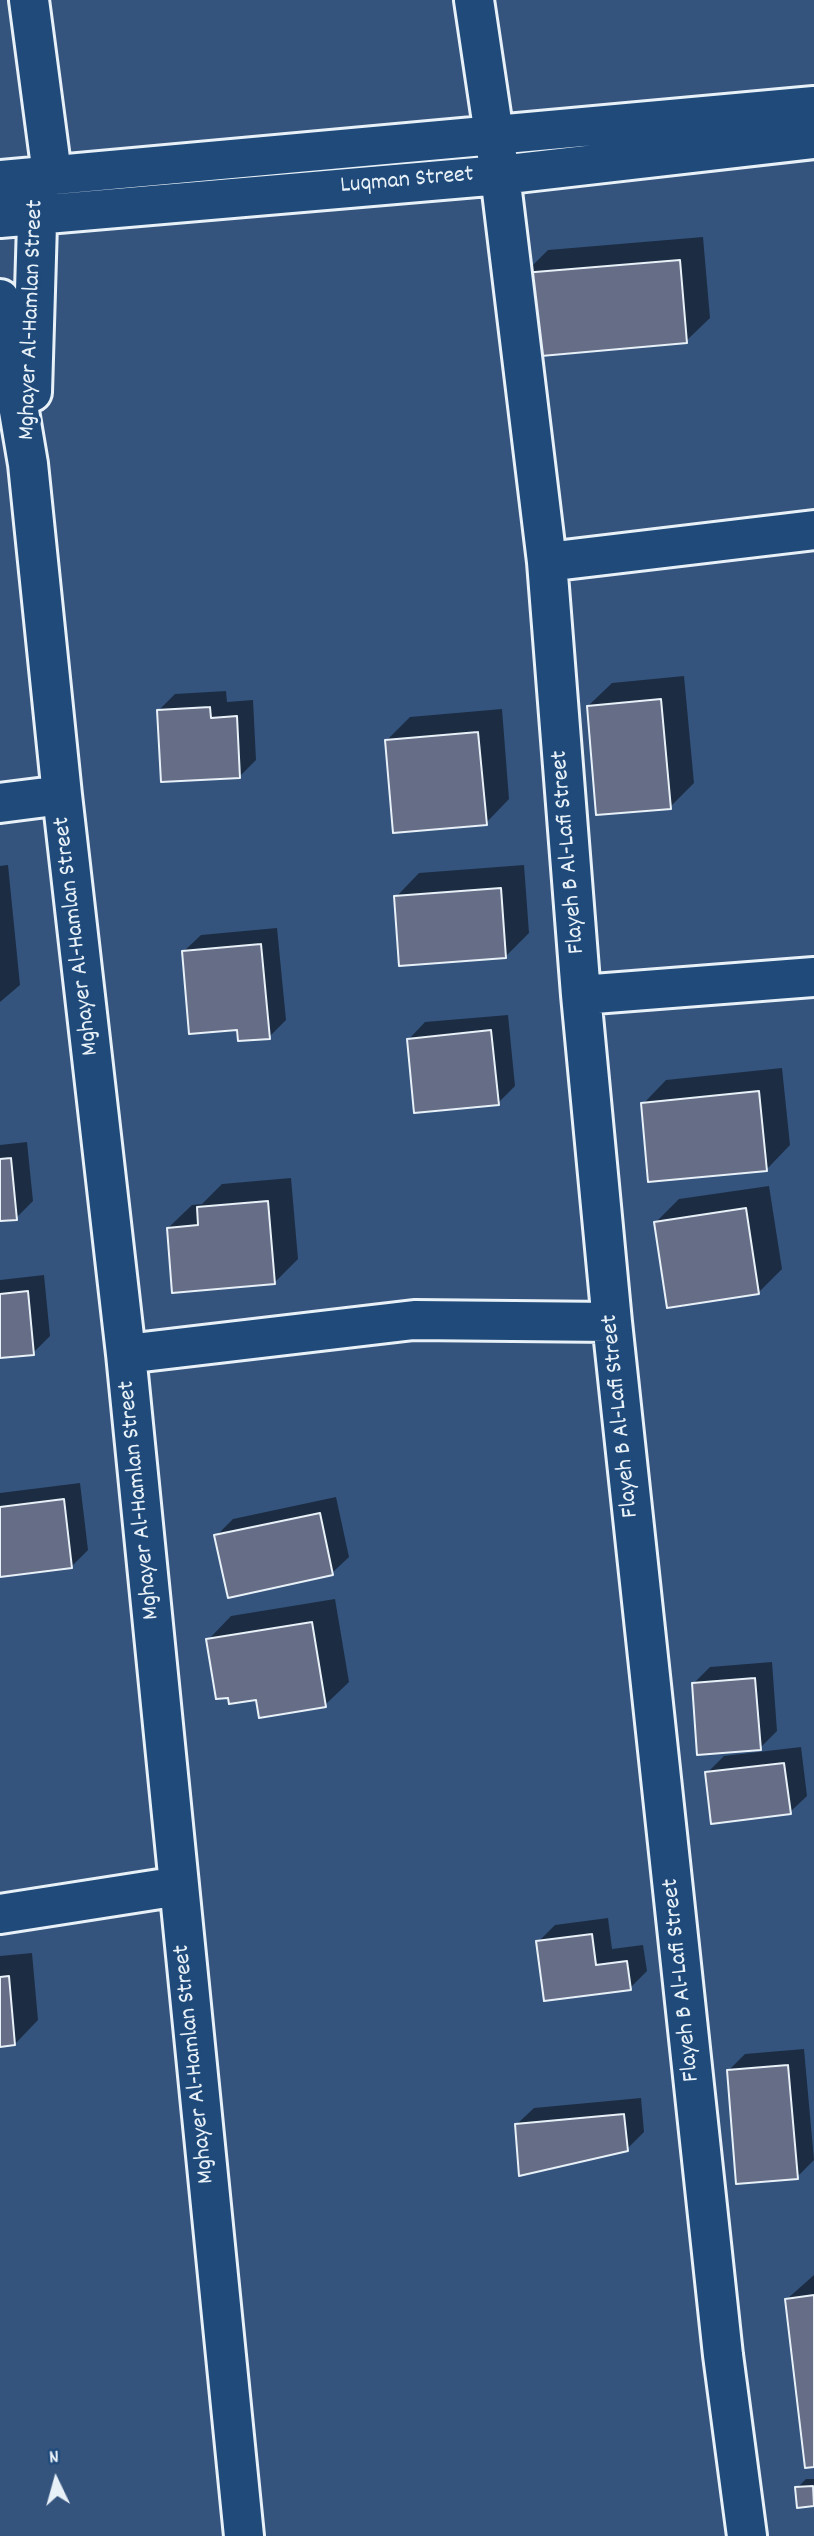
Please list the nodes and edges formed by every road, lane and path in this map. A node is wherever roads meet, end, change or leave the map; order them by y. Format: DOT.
graph roads {
  1 [pos="29,0"];
  2 [pos="474,0"];
  3 [pos="814,106"];
  4 [pos="494,136"];
  5 [pos="814,139"];
  6 [pos="45,175"];
  7 [pos="500,175"];
  8 [pos="0,180"];
  9 [pos="38,214"];
  10 [pos="0,218"];
  11 [pos="0,299"];
  12 [pos="28,464"];
  13 [pos="814,530"];
  14 [pos="547,562"];
  15 [pos="62,795"];
  16 [pos="0,803"];
  17 [pos="814,977"];
  18 [pos="581,995"];
  19 [pos="612,1322"];
  20 [pos="126,1354"];
  21 [pos="178,1886"];
  22 [pos="0,1914"];
  23 [pos="244,2536"];
  24 [pos="747,2536"];
  1 -- 6 [label="street, Mghayer Al-Hamlan Street"];
  2 -- 4 [label="street, Flayeh B Al-Lafi Street"];
  3 -- 4 [label="street, Luqman Street"];
  4 -- 6 [label="street, Luqman Street"];
  4 -- 7 [label="street, Flayeh B Al-Lafi Street"];
  5 -- 7 [label="street, Luqman Street"];
  6 -- 8 [label="street, Luqman Street"];
  6 -- 9 [label="street, Mghayer Al-Hamlan Street"];
  7 -- 9 [label="street, Luqman Street"];
  7 -- 14 [label="street, Flayeh B Al-Lafi Street"];
  9 -- 10 [label="street, Luqman Street"];
  9 -- 12 [label="street, Mghayer Al-Hamlan Street"];
  11 -- 12 [label="street, Mghayer Al-Hamlan Street"];
  12 -- 15 [label="street, Mghayer Al-Hamlan Street"];
  13 -- 14 [label="street"];
  14 -- 18 [label="street, Flayeh B Al-Lafi Street"];
  15 -- 16 [label="street"];
  15 -- 20 [label="street, Mghayer Al-Hamlan Street"];
  17 -- 18 [label="street"];
  18 -- 19 [label="street, Flayeh B Al-Lafi Street"];
  19 -- 20 [label="street"];
  19 -- 24 [label="street, Flayeh B Al-Lafi Street"];
  20 -- 21 [label="street, Mghayer Al-Hamlan Street"];
  21 -- 22 [label="street"];
  21 -- 23 [label="street, Mghayer Al-Hamlan Street"];
}
